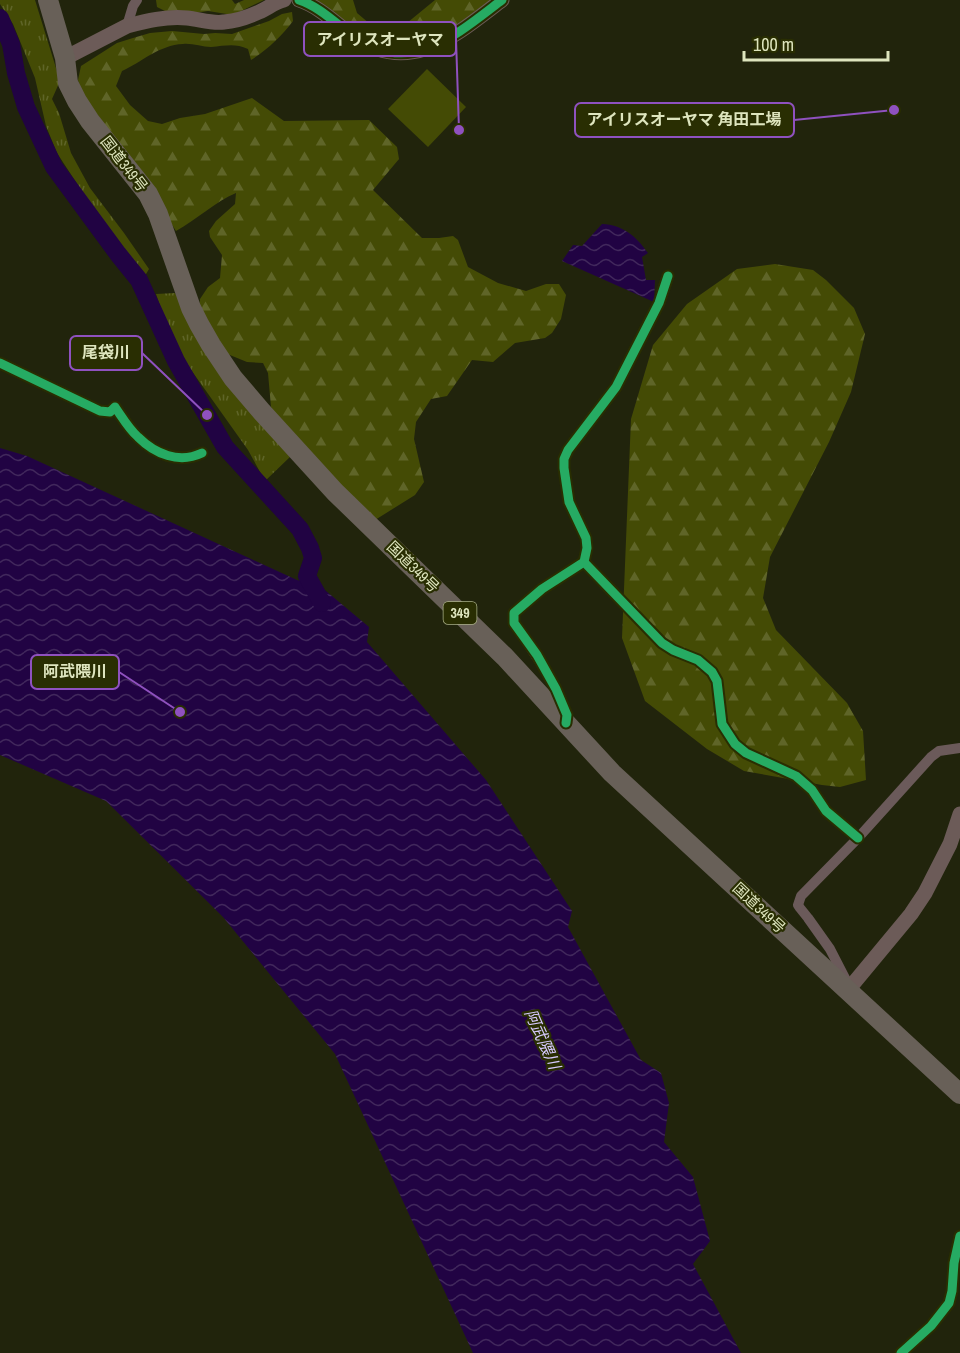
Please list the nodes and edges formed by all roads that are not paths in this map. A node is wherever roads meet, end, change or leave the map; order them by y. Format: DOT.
graph roads {
  1 [pos="48,0"];
  2 [pos="137,0"];
  3 [pos="284,0"];
  4 [pos="299,0"];
  5 [pos="502,0"];
  6 [pos="127,26"];
  7 [pos="65,58"];
  8 [pos="668,276"];
  9 [pos="0,363"];
  10 [pos="202,453"];
  11 [pos="584,562"];
  12 [pos="566,723"];
  13 [pos="960,748"];
  14 [pos="960,819"];
  15 [pos="858,838"];
  16 [pos="849,988"];
  17 [pos="960,1094"];
  18 [pos="960,1236"];
  19 [pos="901,1353"];
  1 -- 7 [label="highway, 国道349号 / 349"];
  2 -- 6 [label="street"];
  3 -- 6 [label="street"];
  4 -- 5 [label="street"];
  6 -- 7 [label="street"];
  7 -- 12 [label="highway, 国道349号 / 349"];
  8 -- 11 [label="street"];
  9 -- 10 [label="street"];
  11 -- 12 [label="street"];
  11 -- 15 [label="street"];
  12 -- 16 [label="highway, 国道349号 / 349"];
  13 -- 15 [label="street"];
  14 -- 16 [label="street"];
  15 -- 16 [label="street"];
  16 -- 17 [label="highway, 国道349号 / 349"];
  18 -- 19 [label="street"];
}
